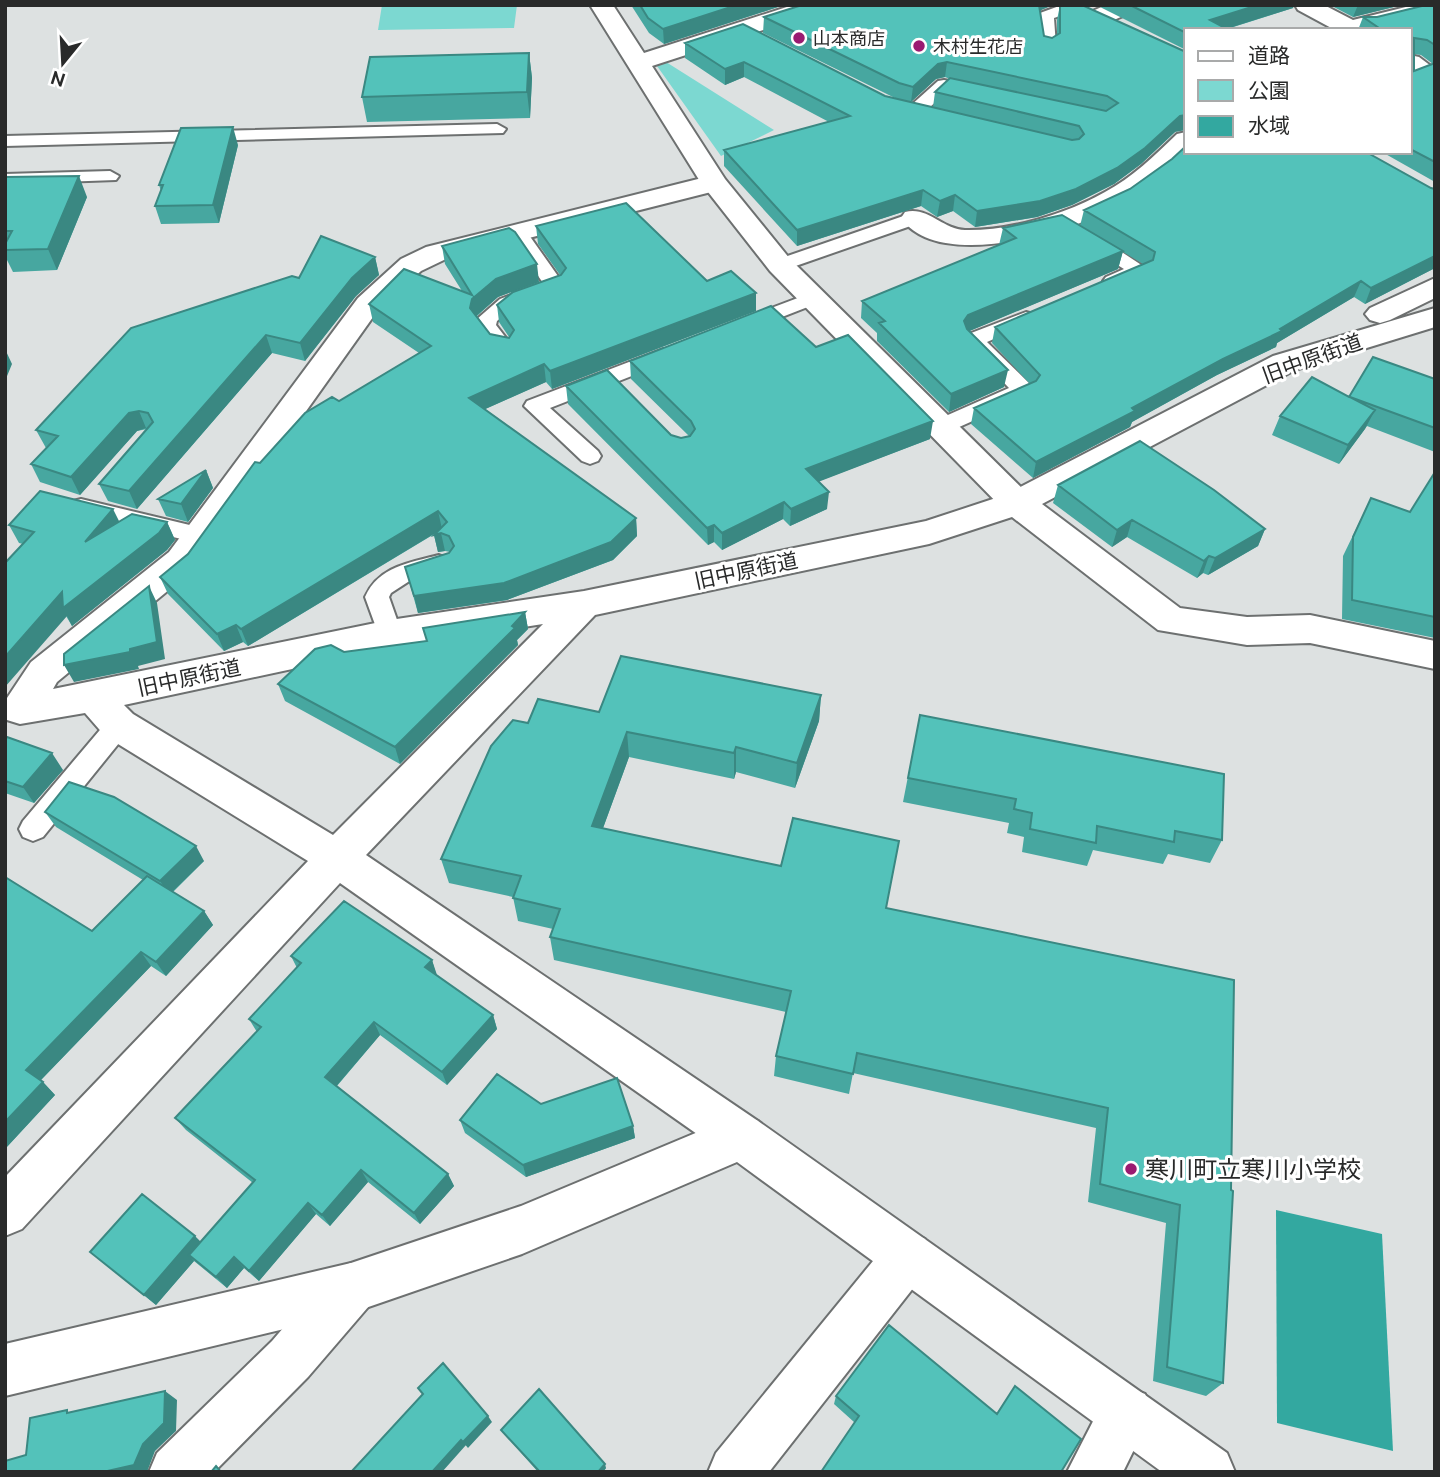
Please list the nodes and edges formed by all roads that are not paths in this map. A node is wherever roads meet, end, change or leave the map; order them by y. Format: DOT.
graph roads {
  1 [pos="601,5"];
  2 [pos="817,5"];
  3 [pos="1126,5"];
  4 [pos="1306,5"];
  5 [pos="1071,6"];
  6 [pos="1435,7"];
  7 [pos="789,9"];
  8 [pos="1096,18"];
  9 [pos="1349,28"];
  10 [pos="1355,28"];
  11 [pos="742,30"];
  12 [pos="1119,30"];
  13 [pos="767,42"];
  14 [pos="1048,46"];
  15 [pos="1435,48"];
  16 [pos="1412,53"];
  17 [pos="638,63"];
  18 [pos="1412,63"];
  19 [pos="1412,77"];
  20 [pos="984,93"];
  21 [pos="941,118"];
  22 [pos="497,129"];
  23 [pos="5,141"];
  24 [pos="1184,142"];
  25 [pos="110,176"];
  26 [pos="5,179"];
  27 [pos="714,183"];
  28 [pos="915,218"];
  29 [pos="1056,220"];
  30 [pos="517,233"];
  31 [pos="780,265"];
  32 [pos="1435,287"];
  33 [pos="1088,291"];
  34 [pos="811,299"];
  35 [pos="1050,307"];
  36 [pos="1424,312"];
  37 [pos="724,332"];
  38 [pos="687,347"];
  39 [pos="504,348"];
  40 [pos="612,376"];
  41 [pos="630,393"];
  42 [pos="940,427"];
  43 [pos="590,456"];
  44 [pos="103,488"];
  45 [pos="1017,503"];
  46 [pos="75,505"];
  47 [pos="198,535"];
  48 [pos="444,562"];
  49 [pos="584,604"];
  50 [pos="390,634"];
  51 [pos="1435,655"];
  52 [pos="93,697"];
  53 [pos="119,725"];
  54 [pos="33,829"];
  55 [pos="337,858"];
  56 [pos="741,1137"];
  57 [pos="5,1212"];
  58 [pos="908,1256"];
  59 [pos="351,1288"];
  60 [pos="5,1370"];
  61 [pos="1126,1413"];
  62 [pos="176,1472"];
  63 [pos="735,1472"];
  64 [pos="1094,1472"];
  65 [pos="1208,1472"];
  1 -- 17 [label="street"];
  2 -- 7 [label="street"];
  3 -- 8 [label="street"];
  4 -- 9 [label="street"];
  5 -- 8 [label="street"];
  5 -- 14 [label="lane"];
  6 -- 10 [label="street"];
  7 -- 11 [label="street"];
  8 -- 12 [label="street"];
  11 -- 13 [label="lane"];
  11 -- 17 [label="street"];
  15 -- 16 [label="street"];
  17 -- 27 [label="street"];
  18 -- 19 [label="street"];
  20 -- 21 [label="lane"];
  22 -- 23 [label="lane"];
  24 -- 29 [label="street"];
  25 -- 26 [label="lane"];
  27 -- 30 [label="street"];
  27 -- 31 [label="street"];
  28 -- 29 [label="street"];
  28 -- 31 [label="lane"];
  29 -- 33 [label="lane"];
  30 -- 39 [label="lane"];
  30 -- 47 [label="street"];
  31 -- 34 [label="street"];
  32 -- 36 [label="street, 旧中原街道"];
  34 -- 37 [label="lane"];
  34 -- 42 [label="street"];
  35 -- 42 [label="lane"];
  36 -- 45 [label="street, 旧中原街道"];
  38 -- 40 [label="lane"];
  40 -- 41 [label="lane"];
  40 -- 43 [label="lane"];
  42 -- 45 [label="street"];
  44 -- 46 [label="lane"];
  45 -- 49 [label="street, 旧中原街道"];
  45 -- 51 [label="street"];
  46 -- 47 [label="lane"];
  47 -- 52 [label="street, 旧中原街道"];
  48 -- 50 [label="lane"];
  49 -- 50 [label="street, 旧中原街道"];
  49 -- 55 [label="street"];
  50 -- 52 [label="street, 旧中原街道"];
  52 -- 53 [label="street"];
  53 -- 54 [label="lane"];
  53 -- 55 [label="street"];
  55 -- 56 [label="street"];
  55 -- 57 [label="street"];
  56 -- 58 [label="street"];
  56 -- 59 [label="street"];
  58 -- 61 [label="street"];
  58 -- 63 [label="street"];
  59 -- 60 [label="street"];
  59 -- 62 [label="street"];
  61 -- 64 [label="street"];
  61 -- 65 [label="street"];
}
